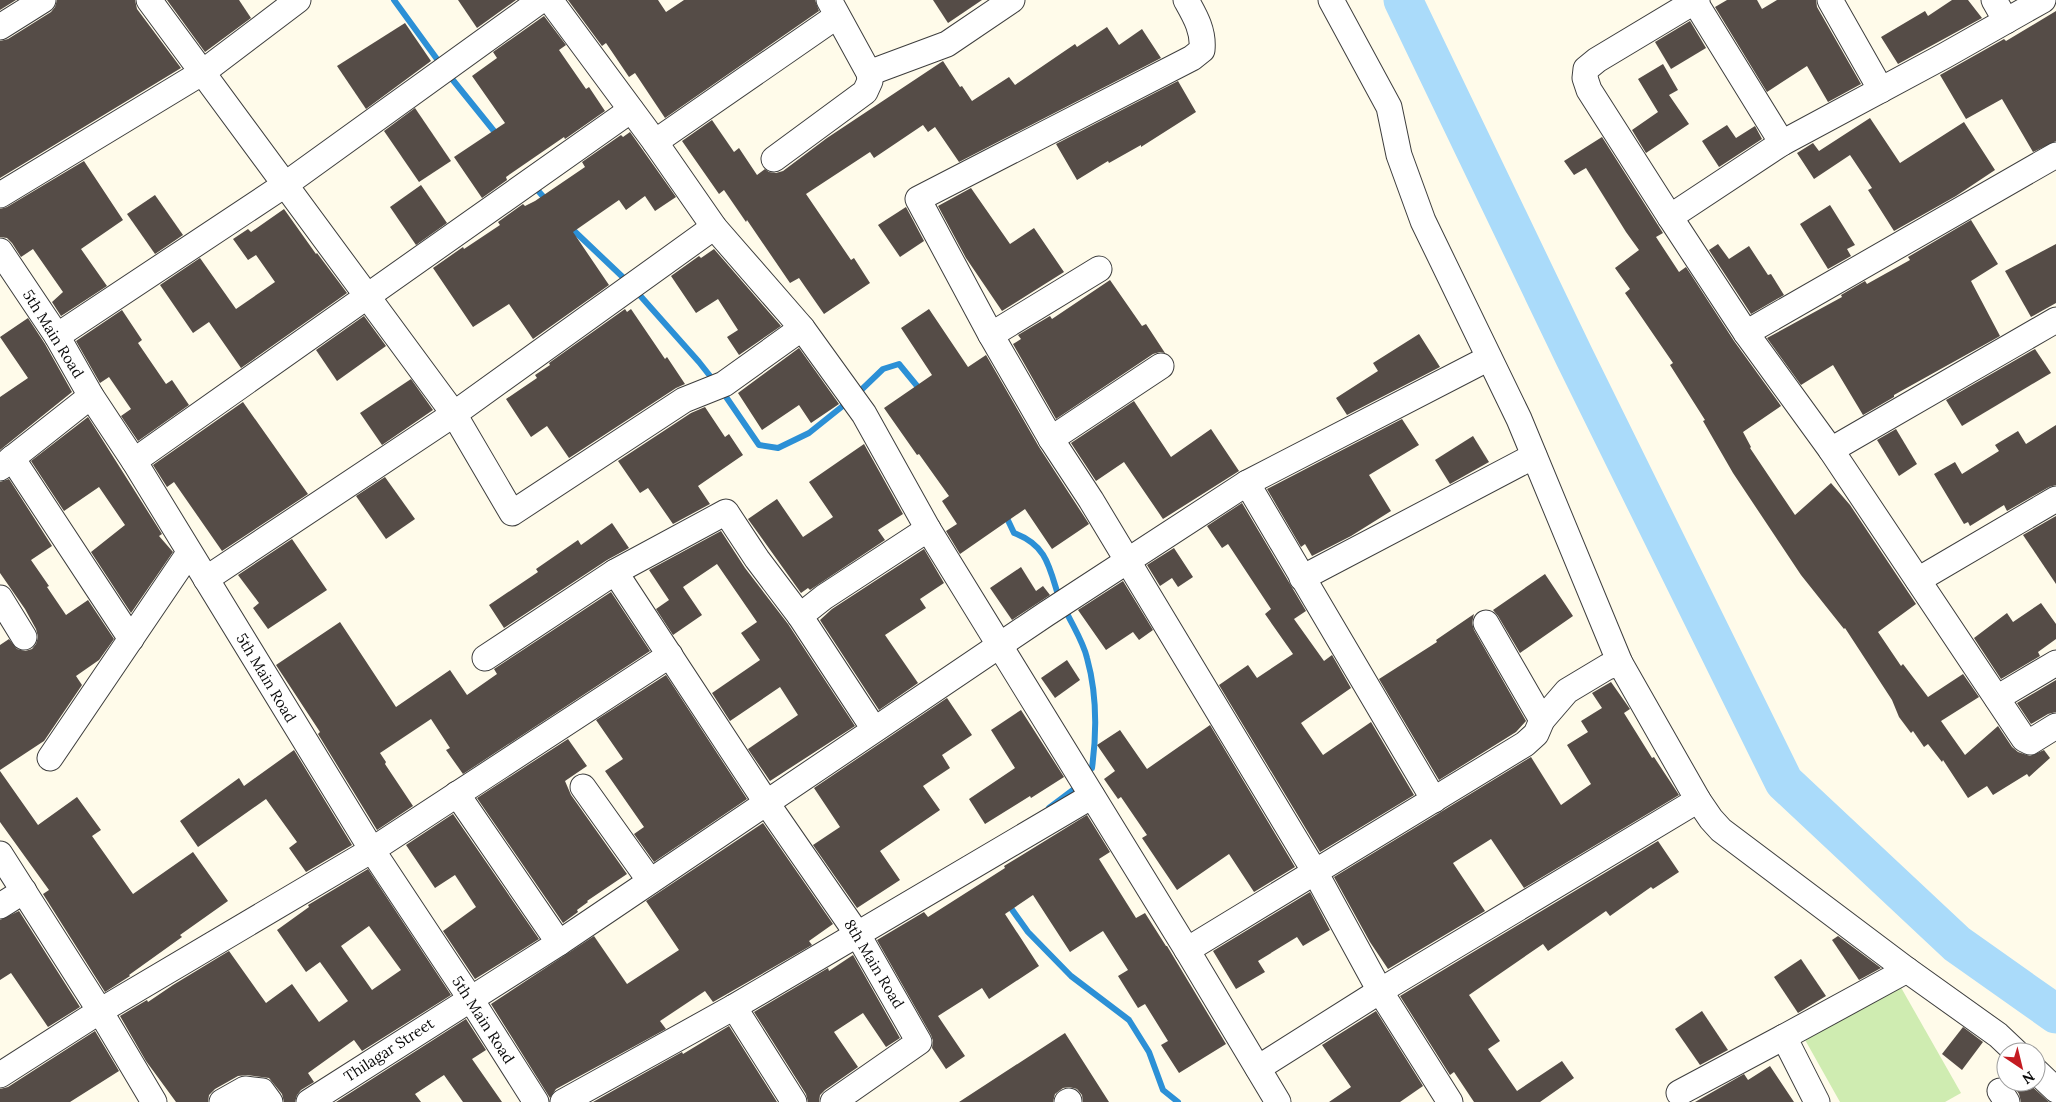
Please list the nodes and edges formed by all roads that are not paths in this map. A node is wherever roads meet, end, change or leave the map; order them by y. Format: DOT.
graph roads {
  1 [pos="43,0"];
  2 [pos="149,0"];
  3 [pos="298,0"];
  4 [pos="541,0"];
  5 [pos="550,0"];
  6 [pos="1012,0"];
  7 [pos="1186,0"];
  8 [pos="1331,0"];
  9 [pos="1830,0"];
  10 [pos="2043,0"];
  11 [pos="1696,1"];
  12 [pos="833,8"];
  13 [pos="2000,10"];
  14 [pos="0,27"];
  15 [pos="203,72"];
  16 [pos="868,73"];
  17 [pos="1881,90"];
  18 [pos="631,110"];
  19 [pos="654,142"];
  20 [pos="1782,143"];
  21 [pos="2056,155"];
  22 [pos="774,159"];
  23 [pos="286,184"];
  24 [pos="0,195"];
  25 [pos="1670,218"];
  26 [pos="714,227"];
  27 [pos="0,251"];
  28 [pos="1098,270"];
  29 [pos="369,296"];
  30 [pos="2056,320"];
  31 [pos="802,328"];
  32 [pos="1746,333"];
  33 [pos="991,335"];
  34 [pos="57,336"];
  35 [pos="1489,358"];
  36 [pos="1161,366"];
  37 [pos="91,396"];
  38 [pos="454,414"];
  39 [pos="1052,439"];
  40 [pos="1831,450"];
  41 [pos="1534,456"];
  42 [pos="134,462"];
  43 [pos="6,463"];
  44 [pos="1247,482"];
  45 [pos="2056,498"];
  46 [pos="928,529"];
  47 [pos="189,553"];
  48 [pos="1127,561"];
  49 [pos="614,572"];
  50 [pos="1302,578"];
  51 [pos="206,579"];
  52 [pos="1918,580"];
  53 [pos="4,615"];
  54 [pos="800,616"];
  55 [pos="1486,623"];
  56 [pos="24,637"];
  57 [pos="131,639"];
  58 [pos="999,645"];
  59 [pos="670,656"];
  60 [pos="485,658"];
  61 [pos="1620,663"];
  62 [pos="2056,663"];
  63 [pos="1996,698"];
  64 [pos="1542,720"];
  65 [pos="2056,726"];
  66 [pos="874,729"];
  67 [pos="50,758"];
  68 [pos="583,787"];
  69 [pos="457,794"];
  70 [pos="1092,796"];
  71 [pos="1434,800"];
  72 [pos="1698,800"];
  73 [pos="766,802"];
  74 [pos="372,850"];
  75 [pos="0,854"];
  76 [pos="1315,872"];
  77 [pos="650,881"];
  78 [pos="24,891"];
  79 [pos="0,906"];
  80 [pos="858,934"];
  81 [pos="559,943"];
  82 [pos="1187,950"];
  83 [pos="1907,970"];
  84 [pos="1380,991"];
  85 [pos="470,998"];
  86 [pos="734,1006"];
  87 [pos="100,1011"];
  88 [pos="1784,1037"];
  89 [pos="2005,1042"];
  90 [pos="1258,1068"];
  91 [pos="0,1075"];
  92 [pos="2046,1080"];
  93 [pos="2056,1090"];
  94 [pos="1679,1093"];
  95 [pos="154,1102"];
  96 [pos="222,1102"];
  97 [pos="270,1102"];
  98 [pos="309,1102"];
  99 [pos="536,1102"];
  100 [pos="563,1102"];
  101 [pos="794,1102"];
  102 [pos="833,1102"];
  103 [pos="1278,1102"];
  104 [pos="1450,1102"];
  105 [pos="1817,1102"];
  1 -- 14 [label="street"];
  2 -- 15 [label="street"];
  3 -- 15 [label="street"];
  4 -- 23 [label="street"];
  5 -- 18 [label="street"];
  6 -- 16 [label="street"];
  7 -- 33 [label="street"];
  8 -- 35 [label="street"];
  9 -- 17 [label="street"];
  10 -- 13 [label="street"];
  11 -- 20 [label="street"];
  11 -- 25 [label="street"];
  12 -- 16 [label="street"];
  12 -- 19 [label="street"];
  13 -- 17 [label="street"];
  15 -- 23 [label="street"];
  15 -- 24 [label="street"];
  16 -- 22 [label="street"];
  17 -- 20 [label="street"];
  18 -- 19 [label="street"];
  18 -- 29 [label="street"];
  19 -- 26 [label="street"];
  20 -- 25 [label="street"];
  21 -- 32 [label="street"];
  23 -- 29 [label="street"];
  23 -- 34 [label="street"];
  25 -- 32 [label="street"];
  26 -- 31 [label="street"];
  26 -- 38 [label="street"];
  27 -- 34 [label="street, 5th Main Road"];
  28 -- 33 [label="street"];
  29 -- 38 [label="street"];
  29 -- 42 [label="street"];
  30 -- 40 [label="street"];
  31 -- 38 [label="street"];
  31 -- 46 [label="street"];
  32 -- 40 [label="street"];
  33 -- 39 [label="street"];
  34 -- 37 [label="street, 5th Main Road"];
  35 -- 41 [label="street"];
  35 -- 44 [label="street, Thilagar Street"];
  36 -- 39 [label="street"];
  37 -- 42 [label="street, 5th Main Road"];
  37 -- 43 [label="street"];
  38 -- 51 [label="street"];
  39 -- 48 [label="street"];
  40 -- 52 [label="street"];
  41 -- 50 [label="street"];
  41 -- 61 [label="street"];
  42 -- 47 [label="street, 5th Main Road"];
  43 -- 57 [label="street"];
  44 -- 48 [label="street, Thilagar Street"];
  44 -- 50 [label="street"];
  45 -- 52 [label="street"];
  46 -- 54 [label="street"];
  46 -- 58 [label="street"];
  47 -- 51 [label="street, 5th Main Road"];
  47 -- 57 [label="street"];
  48 -- 58 [label="street, Thilagar Street"];
  48 -- 76 [label="street"];
  49 -- 54 [label="street"];
  49 -- 59 [label="street, 8th Main Road"];
  49 -- 60 [label="street"];
  50 -- 71 [label="street"];
  51 -- 74 [label="street, 5th Main Road"];
  52 -- 63 [label="street"];
  53 -- 56 [label="street"];
  54 -- 66 [label="street"];
  55 -- 64 [label="street"];
  57 -- 67 [label="street"];
  58 -- 66 [label="street, Thilagar Street"];
  58 -- 70 [label="street"];
  59 -- 69 [label="street"];
  59 -- 73 [label="street, 8th Main Road"];
  61 -- 64 [label="street"];
  61 -- 72 [label="street"];
  62 -- 63 [label="street"];
  63 -- 65 [label="street"];
  64 -- 71 [label="street"];
  66 -- 73 [label="street, Thilagar Street"];
  68 -- 77 [label="street"];
  69 -- 74 [label="street"];
  69 -- 81 [label="street"];
  70 -- 80 [label="street"];
  70 -- 82 [label="street"];
  71 -- 76 [label="street"];
  72 -- 83 [label="street"];
  72 -- 84 [label="street"];
  73 -- 77 [label="street, Thilagar Street"];
  73 -- 80 [label="street, 8th Main Road"];
  74 -- 85 [label="street, 5th Main Road"];
  74 -- 87 [label="street"];
  75 -- 78 [label="street"];
  76 -- 82 [label="street"];
  76 -- 84 [label="street"];
  77 -- 81 [label="street, Thilagar Street"];
  78 -- 79 [label="street"];
  78 -- 87 [label="street"];
  80 -- 86 [label="street"];
  80 -- 102 [label="street, 8th Main Road"];
  81 -- 85 [label="street, Thilagar Street"];
  82 -- 90 [label="street"];
  83 -- 88 [label="street"];
  83 -- 89 [label="street"];
  84 -- 90 [label="street"];
  84 -- 104 [label="street"];
  85 -- 98 [label="street, Thilagar Street"];
  85 -- 99 [label="street, 5th Main Road"];
  86 -- 100 [label="street"];
  86 -- 101 [label="street"];
  87 -- 91 [label="street"];
  87 -- 95 [label="street"];
  88 -- 94 [label="street"];
  88 -- 105 [label="street"];
  90 -- 103 [label="street"];
  92 -- 93 [label="street"];
  96 -- 97 [label="street"];
}
